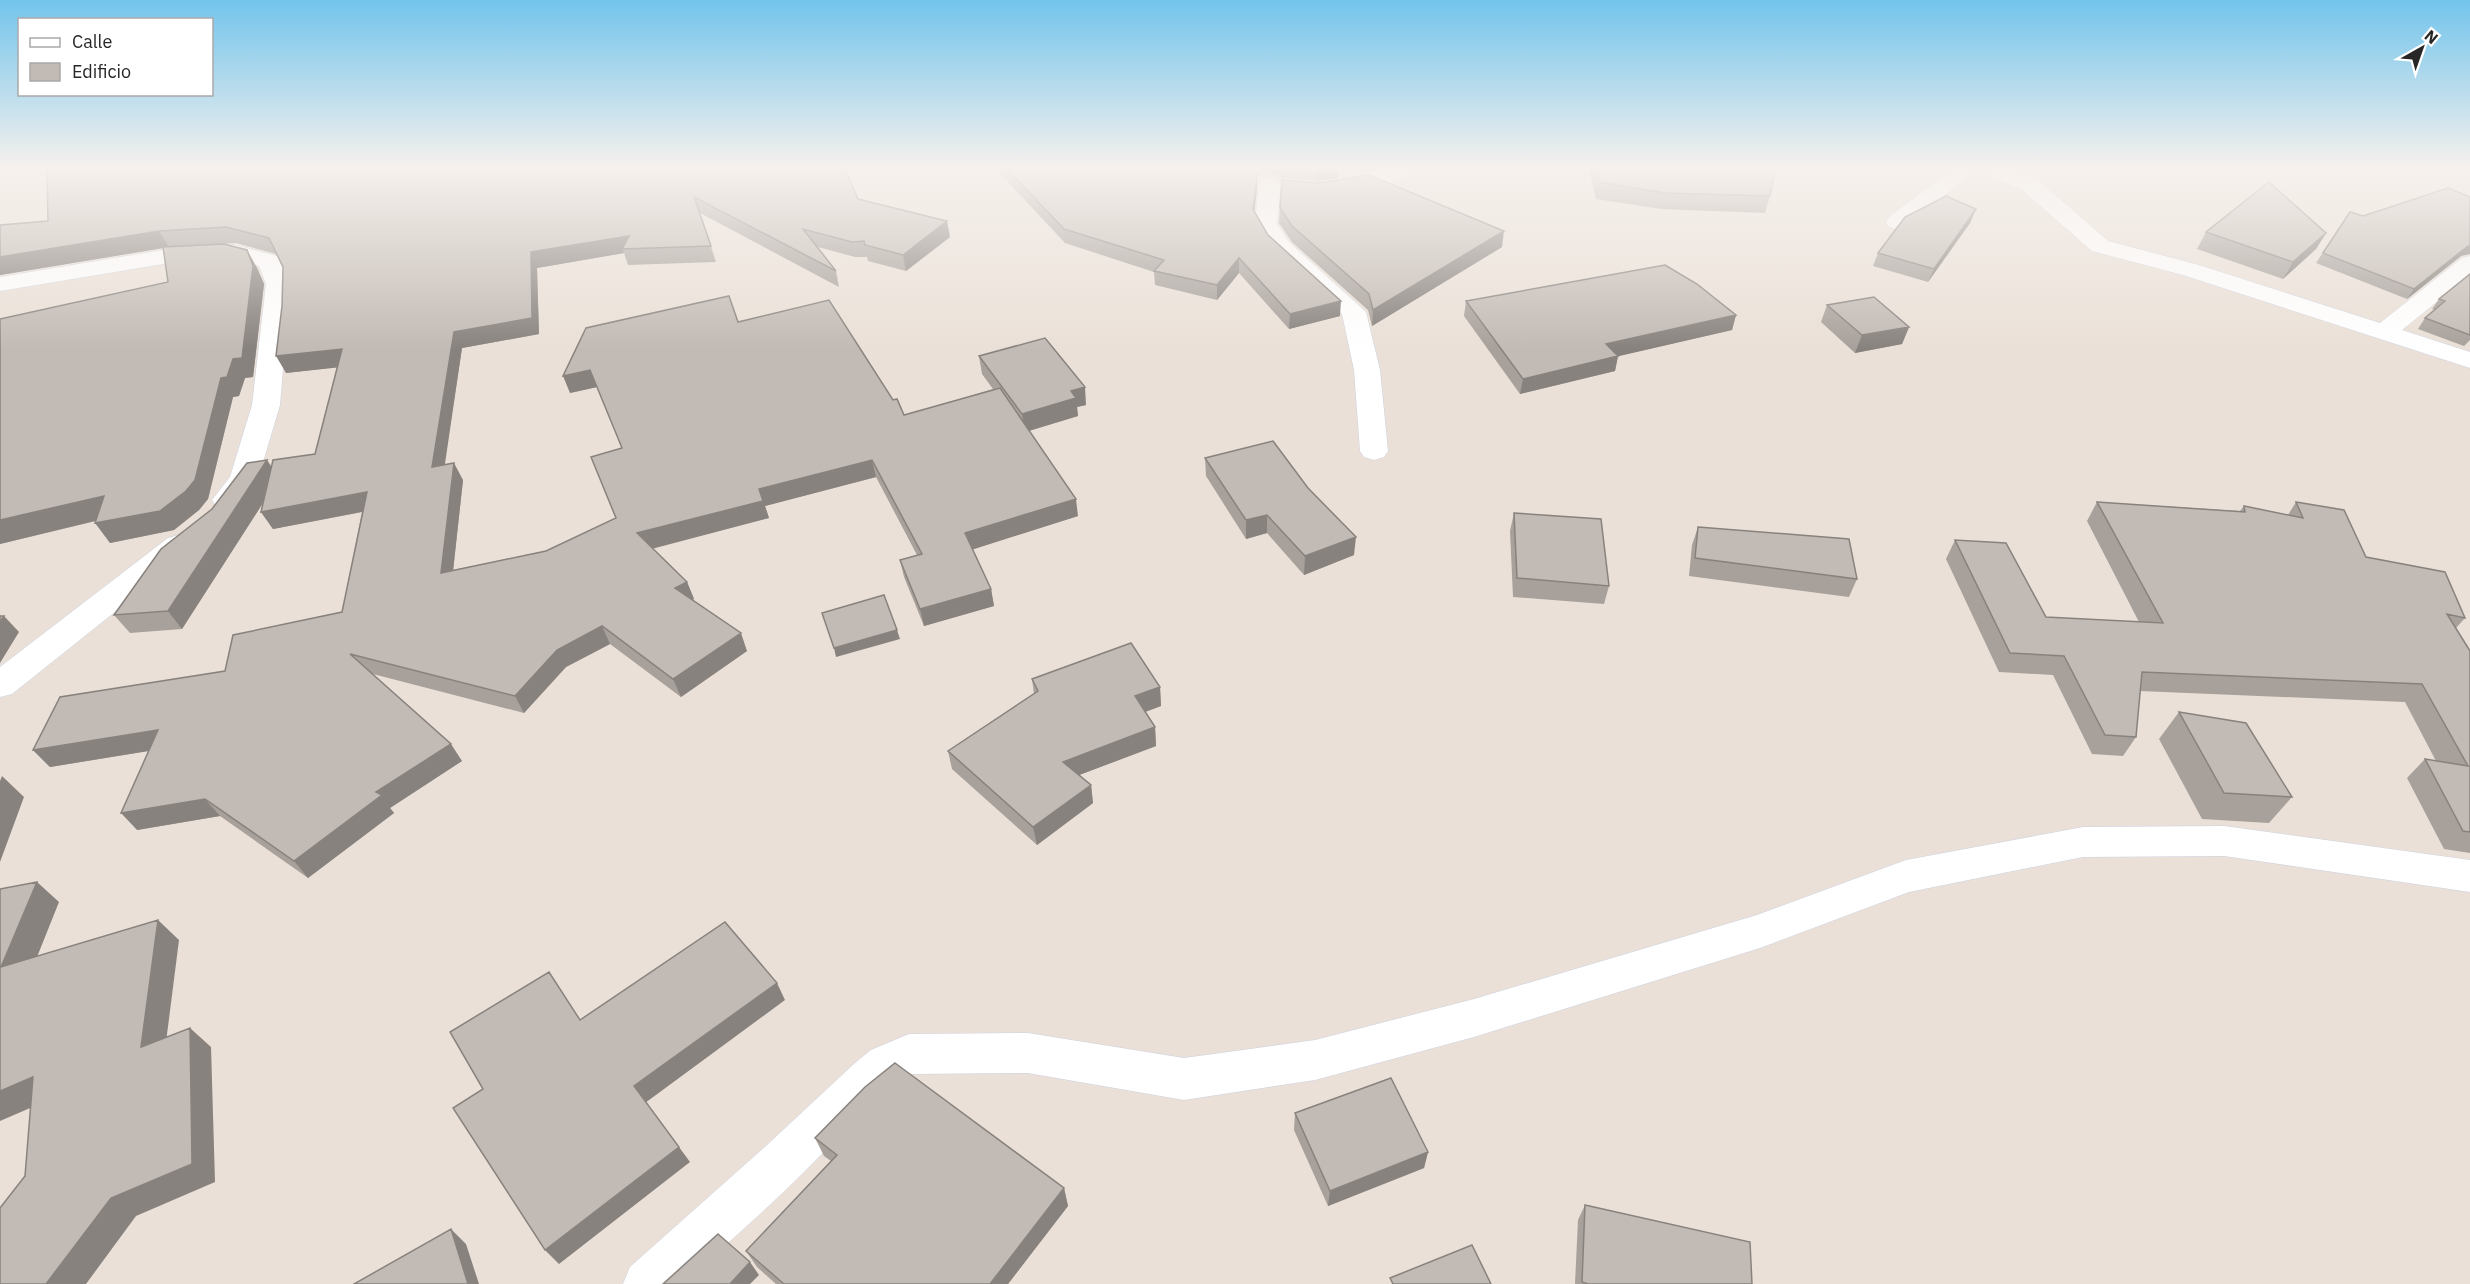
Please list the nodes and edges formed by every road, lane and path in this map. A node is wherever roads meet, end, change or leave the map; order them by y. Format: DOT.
graph roads {
  1 [pos="1269,229"];
  2 [pos="2080,229"];
  3 [pos="2470,262"];
  4 [pos="0,284"];
  5 [pos="2385,331"];
  6 [pos="2470,360"];
  7 [pos="1374,451"];
  8 [pos="0,685"];
  9 [pos="2470,876"];
  10 [pos="647,1284"];
  1 -- 7 [label="street"];
  2 -- 5 [label="street"];
  3 -- 5 [label="street"];
  4 -- 8 [label="street"];
  5 -- 6 [label="street"];
  9 -- 10 [label="street"];
}
